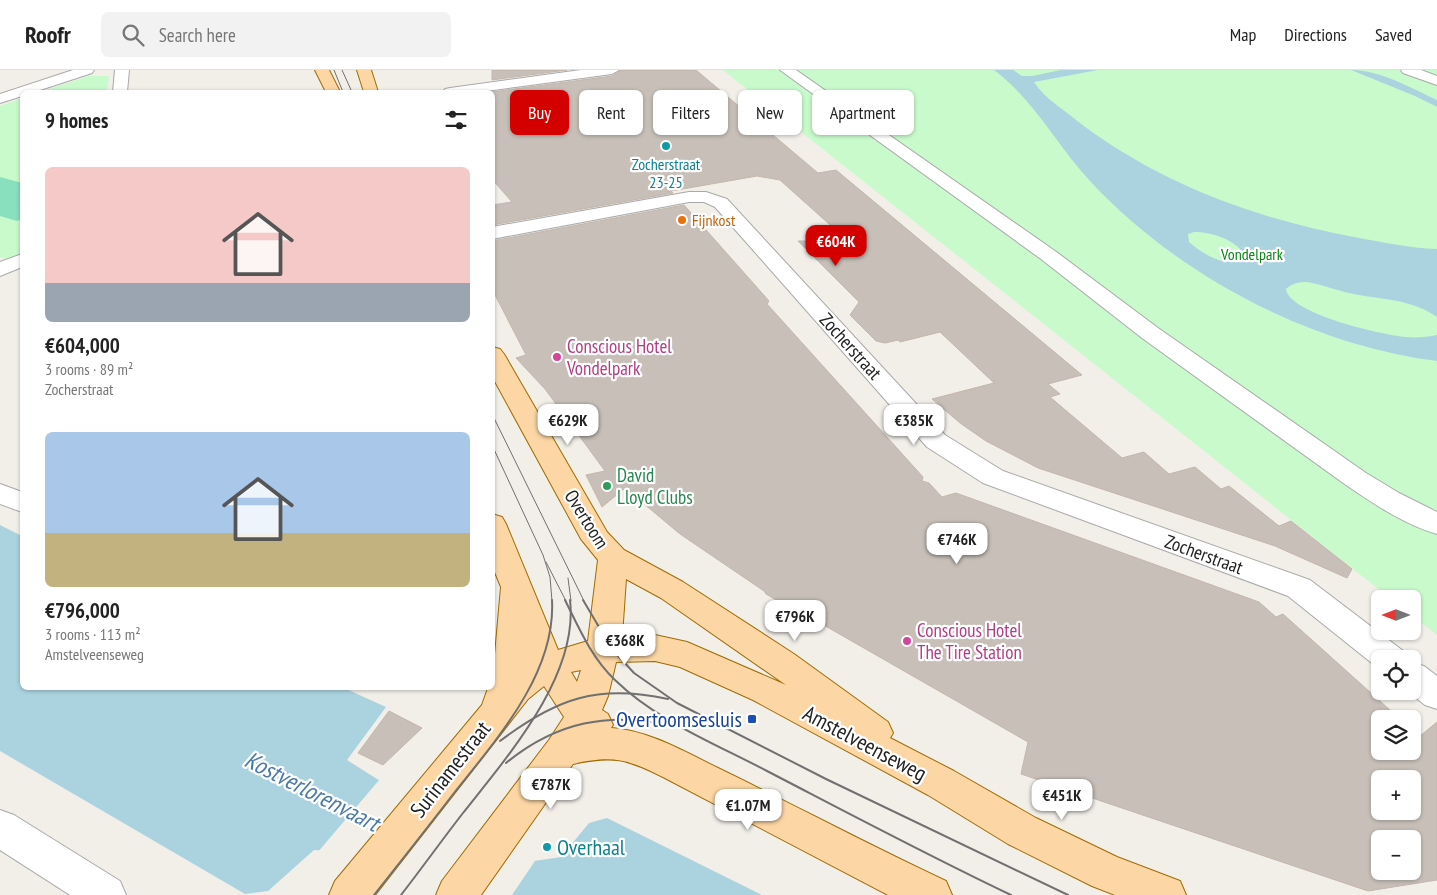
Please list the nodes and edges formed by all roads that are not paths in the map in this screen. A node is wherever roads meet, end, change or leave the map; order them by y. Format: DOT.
graph roads {
  1 [pos="87,70"];
  2 [pos="122,70"];
  3 [pos="322,70"];
  4 [pos="364,70"];
  5 [pos="612,70"];
  6 [pos="787,70"];
  7 [pos="1408,70"];
  8 [pos="1437,81"];
  9 [pos="29,90"];
  10 [pos="120,90"];
  11 [pos="332,90"];
  12 [pos="370,90"];
  13 [pos="465,90"];
  14 [pos="20,93"];
  15 [pos="0,100"];
  16 [pos="495,232"];
  17 [pos="495,359"];
  18 [pos="0,493"];
  19 [pos="20,502"];
  20 [pos="1437,524"];
  21 [pos="495,532"];
  22 [pos="612,558"];
  23 [pos="516,586"];
  24 [pos="603,650"];
  25 [pos="1379,650"];
  26 [pos="551,665"];
  27 [pos="1421,683"];
  28 [pos="1437,695"];
  29 [pos="495,713"];
  30 [pos="583,713"];
  31 [pos="624,745"];
  32 [pos="562,751"];
  33 [pos="940,783"];
  34 [pos="0,828"];
  35 [pos="106,895"];
  36 [pos="350,895"];
  37 [pos="456,895"];
  38 [pos="932,895"];
  39 [pos="1166,895"];
  1 -- 9 [label="street"];
  2 -- 10 [label="street"];
  3 -- 11 [label="main road"];
  4 -- 12 [label="main road"];
  5 -- 13 [label="street"];
  6 -- 20 [label="street"];
  7 -- 8 [label="street"];
  14 -- 15 [label="street"];
  16 -- 25 [label="street, Zocherstraat"];
  17 -- 22 [label="main road, Overtoom"];
  18 -- 19 [label="street"];
  21 -- 23 [label="main road"];
  22 -- 24 [label="main road, Overtoom"];
  22 -- 33 [label="main road"];
  23 -- 26 [label="main road"];
  23 -- 29 [label="main road"];
  24 -- 26 [label="main road, Amstelveenseweg"];
  24 -- 30 [label="main road, Overtoom"];
  24 -- 33 [label="main road, Amstelveenseweg"];
  26 -- 29 [label="main road, Amstelveenseweg"];
  26 -- 30 [label="main road"];
  27 -- 28 [label="street"];
  29 -- 36 [label="main road, Surinamestraat"];
  30 -- 31 [label="main road"];
  30 -- 32 [label="main road, Overtoom"];
  31 -- 32 [label="main road"];
  31 -- 38 [label="main road"];
  32 -- 37 [label="main road"];
  33 -- 39 [label="main road, Amstelveenseweg"];
  34 -- 35 [label="street"];
}
